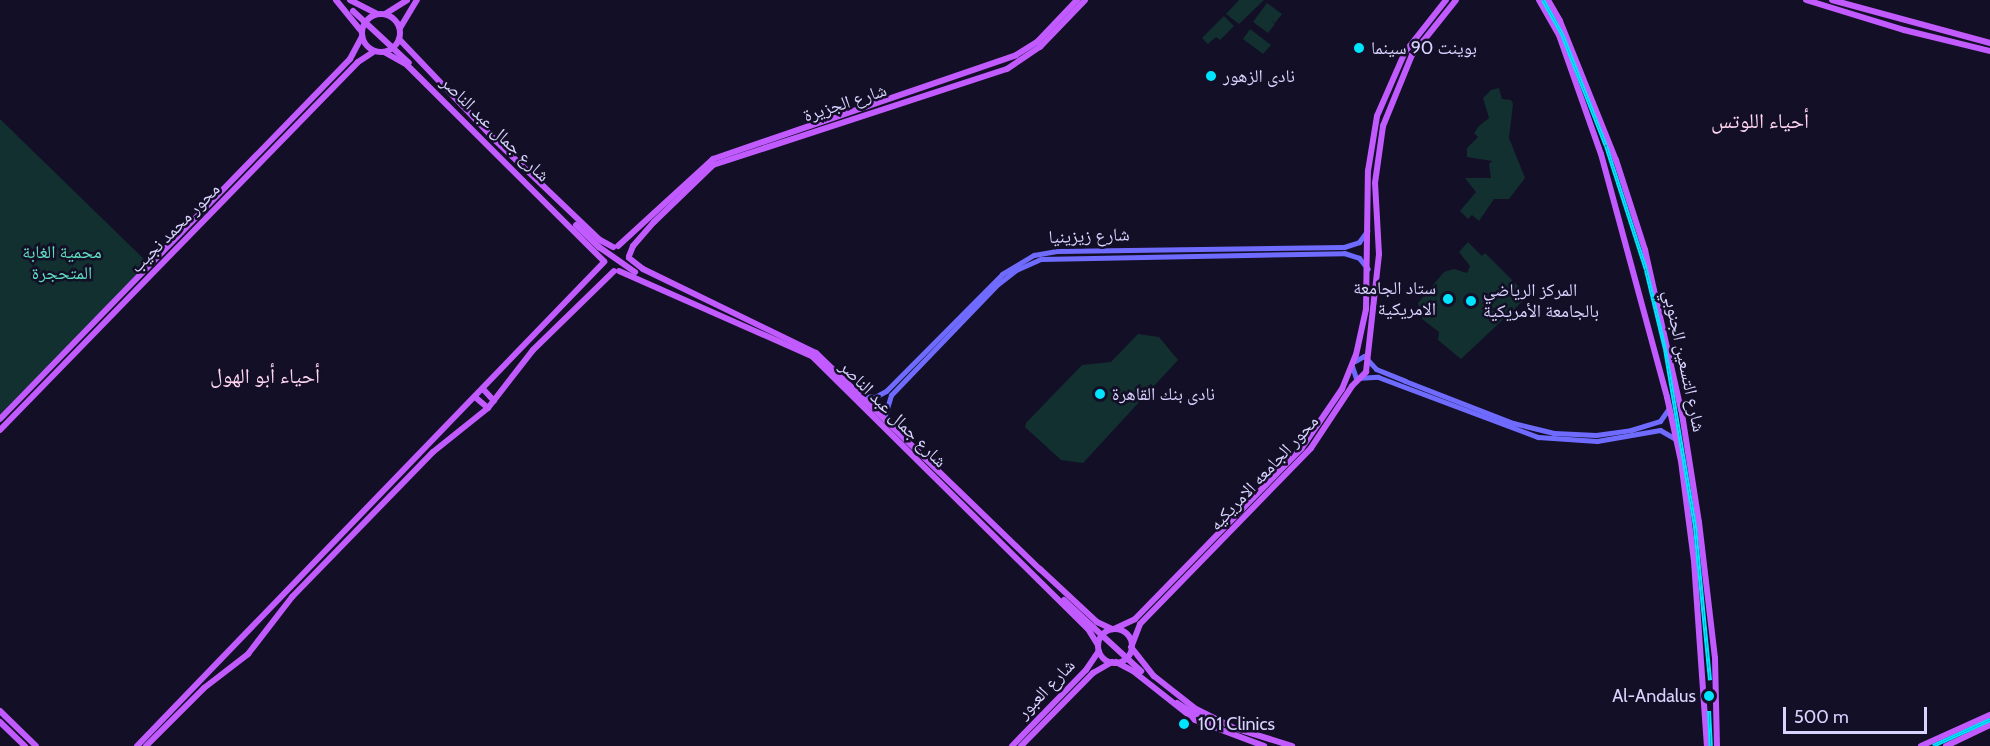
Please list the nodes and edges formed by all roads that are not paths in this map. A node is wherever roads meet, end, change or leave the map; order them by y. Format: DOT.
graph roads {
  1 [pos="336,0"];
  2 [pos="341,0"];
  3 [pos="348,0"];
  4 [pos="417,0"];
  5 [pos="1077,0"];
  6 [pos="1085,0"];
  7 [pos="1446,0"];
  8 [pos="1456,0"];
  9 [pos="1539,0"];
  10 [pos="1548,0"];
  11 [pos="1806,0"];
  12 [pos="1832,0"];
  13 [pos="405,3"];
  14 [pos="410,7"];
  15 [pos="1860,8"];
  16 [pos="357,10"];
  17 [pos="381,15"];
  18 [pos="1864,19"];
  19 [pos="356,20"];
  20 [pos="400,29"];
  21 [pos="362,34"];
  22 [pos="1048,34"];
  23 [pos="399,39"];
  24 [pos="1990,43"];
  25 [pos="404,49"];
  26 [pos="357,51"];
  27 [pos="375,51"];
  28 [pos="1990,51"];
  29 [pos="384,52"];
  30 [pos="365,56"];
  31 [pos="398,59"];
  32 [pos="1404,80"];
  33 [pos="1396,86"];
  34 [pos="1382,112"];
  35 [pos="467,117"];
  36 [pos="1377,122"];
  37 [pos="1364,164"];
  38 [pos="702,169"];
  39 [pos="1608,175"];
  40 [pos="1621,175"];
  41 [pos="1368,189"];
  42 [pos="1615,199"];
  43 [pos="1630,199"];
  44 [pos="1368,230"];
  45 [pos="629,244"];
  46 [pos="1297,244"];
  47 [pos="600,246"];
  48 [pos="615,246"];
  49 [pos="1291,248"];
  50 [pos="1344,250"];
  51 [pos="1221,252"];
  52 [pos="629,257"];
  53 [pos="1379,259"];
  54 [pos="604,261"];
  55 [pos="1368,270"];
  56 [pos="599,271"];
  57 [pos="617,271"];
  58 [pos="636,271"];
  59 [pos="605,276"];
  60 [pos="131,288"];
  61 [pos="958,324"];
  62 [pos="1367,343"];
  63 [pos="1359,345"];
  64 [pos="1368,359"];
  65 [pos="1353,364"];
  66 [pos="1377,369"];
  67 [pos="44,374"];
  68 [pos="1375,376"];
  69 [pos="1361,378"];
  70 [pos="50,380"];
  71 [pos="37,382"];
  72 [pos="1348,385"];
  73 [pos="42,387"];
  74 [pos="483,389"];
  75 [pos="861,396"];
  76 [pos="878,396"];
  77 [pos="475,397"];
  78 [pos="494,401"];
  79 [pos="886,403"];
  80 [pos="488,408"];
  81 [pos="1669,408"];
  82 [pos="1683,417"];
  83 [pos="884,418"];
  84 [pos="0,419"];
  85 [pos="1672,419"];
  86 [pos="1660,421"];
  87 [pos="0,430"];
  88 [pos="1663,430"];
  89 [pos="1583,438"];
  90 [pos="1596,438"];
  91 [pos="1677,441"];
  92 [pos="1269,481"];
  93 [pos="1275,487"];
  94 [pos="1164,584"];
  95 [pos="1162,592"];
  96 [pos="1129,624"];
  97 [pos="1096,628"];
  98 [pos="1113,629"];
  99 [pos="1136,629"];
  100 [pos="241,640"];
  101 [pos="1132,646"];
  102 [pos="1099,648"];
  103 [pos="233,649"];
  104 [pos="252,649"];
  105 [pos="244,658"];
  106 [pos="1094,660"];
  107 [pos="1138,660"];
  108 [pos="1114,662"];
  109 [pos="1101,667"];
  110 [pos="1131,669"];
  111 [pos="1142,670"];
  112 [pos="1165,699"];
  113 [pos="0,711"];
  114 [pos="1989,713"];
  115 [pos="1211,717"];
  116 [pos="1189,721"];
  117 [pos="0,722"];
  118 [pos="1990,726"];
  119 [pos="1239,739"];
  120 [pos="25,746"];
  121 [pos="36,746"];
  122 [pos="137,746"];
  123 [pos="146,746"];
  124 [pos="1012,746"];
  125 [pos="1020,746"];
  126 [pos="1264,746"];
  127 [pos="1292,746"];
  128 [pos="1707,746"];
  129 [pos="1717,746"];
  130 [pos="1921,746"];
  131 [pos="1948,746"];
  1 -- 19 [label="main road"];
  2 -- 16 [label="main road"];
  3 -- 16 [label="main road"];
  4 -- 14 [label="main road"];
  5 -- 22 [label="main road, شارع الجزيرة"];
  6 -- 22 [label="main road, شارع الجزيرة"];
  7 -- 34 [label="main road, محور الجامعه الامريكيه"];
  8 -- 33 [label="main road, محور الجامعه الامريكيه"];
  9 -- 39 [label="main road, شارع التسعين الجنوبي"];
  10 -- 40 [label="main road, شارع التسعين الجنوبي"];
  11 -- 18 [label="main road"];
  12 -- 15 [label="main road"];
  13 -- 14 [label="main road"];
  13 -- 17 [label="main road"];
  14 -- 20 [label="main road"];
  15 -- 18 [label="main road"];
  15 -- 24 [label="main road"];
  16 -- 17 [label="main road"];
  16 -- 19 [label="main road"];
  16 -- 35 [label="main road, bridge"];
  17 -- 20 [label="main road"];
  17 -- 21 [label="main road"];
  18 -- 28 [label="main road"];
  19 -- 21 [label="main road"];
  20 -- 23 [label="main road"];
  21 -- 26 [label="main road, محور محمد نجيب"];
  21 -- 27 [label="main road"];
  22 -- 38 [label="main road, شارع الجزيرة"];
  23 -- 25 [label="main road, شارع جمال عبد الناصر"];
  23 -- 29 [label="main road"];
  25 -- 31 [label="main road"];
  25 -- 35 [label="main road, شارع جمال عبد الناصر"];
  26 -- 30 [label="main road"];
  26 -- 60 [label="main road, محور محمد نجيب"];
  27 -- 29 [label="main road"];
  27 -- 30 [label="main road, محور محمد نجيب"];
  29 -- 31 [label="main road, شارع جمال عبد الناصر"];
  30 -- 60 [label="main road, محور محمد نجيب"];
  31 -- 35 [label="main road, شارع جمال عبد الناصر"];
  32 -- 33 [label="main road"];
  33 -- 34 [label="main road, محور الجامعه الامريكيه"];
  34 -- 36 [label="main road, محور الجامعه الامريكيه"];
  34 -- 36 [label="main road"];
  35 -- 47 [label="main road, شارع جمال عبد الناصر"];
  35 -- 47 [label="main road, شارع جمال عبد الناصر"];
  36 -- 41 [label="main road, محور الجامعه الامريكيه"];
  36 -- 53 [label="main road, محور الجامعه الامريكيه"];
  37 -- 41 [label="main road"];
  38 -- 45 [label="main road, شارع الجزيرة"];
  38 -- 45 [label="main road, شارع الجزيرة"];
  39 -- 40 [label="main road"];
  39 -- 42 [label="main road, شارع التسعين الجنوبي"];
  40 -- 43 [label="main road, شارع التسعين الجنوبي"];
  41 -- 44 [label="main road, محور الجامعه الامريكيه"];
  41 -- 53 [label="main road"];
  42 -- 43 [label="main road"];
  42 -- 81 [label="main road, شارع التسعين الجنوبي"];
  43 -- 82 [label="main road, شارع التسعين الجنوبي"];
  44 -- 50 [label="main road"];
  44 -- 55 [label="main road, محور الجامعه الامريكيه"];
  45 -- 48 [label="main road, شارع الجزيرة"];
  45 -- 52 [label="main road, شارع الجزيرة"];
  46 -- 49 [label="main road"];
  47 -- 48 [label="main road"];
  47 -- 54 [label="main road"];
  47 -- 58 [label="main road, bridge"];
  48 -- 52 [label="main road"];
  48 -- 54 [label="main road"];
  49 -- 50 [label="main road, شارع زيزينيا"];
  49 -- 51 [label="main road, شارع زيزينيا"];
  50 -- 51 [label="main road, شارع زيزينيا"];
  50 -- 55 [label="main road"];
  51 -- 61 [label="main road, شارع زيزينيا"];
  52 -- 57 [label="main road, شارع الجزيرة"];
  52 -- 58 [label="main road"];
  53 -- 62 [label="main road, محور الجامعه الامريكيه"];
  54 -- 56 [label="main road"];
  54 -- 57 [label="main road"];
  55 -- 63 [label="main road, محور الجامعه الامريكيه"];
  56 -- 59 [label="main road"];
  56 -- 74 [label="main road"];
  57 -- 58 [label="main road"];
  57 -- 59 [label="main road"];
  58 -- 75 [label="main road, شارع جمال عبد الناصر"];
  58 -- 97 [label="main road, شارع جمال عبد الناصر"];
  59 -- 78 [label="main road"];
  60 -- 67 [label="main road, محور محمد نجيب"];
  60 -- 70 [label="main road, محور محمد نجيب"];
  61 -- 76 [label="main road, شارع زيزينيا"];
  61 -- 79 [label="main road, شارع زيزينيا"];
  62 -- 63 [label="main road"];
  62 -- 64 [label="main road, محور الجامعه الامريكيه"];
  63 -- 65 [label="main road, محور الجامعه الامريكيه"];
  64 -- 65 [label="main road"];
  64 -- 66 [label="main road"];
  64 -- 69 [label="main road, محور الجامعه الامريكيه"];
  65 -- 69 [label="main road"];
  65 -- 72 [label="main road, محور الجامعه الامريكيه"];
  66 -- 68 [label="main road"];
  66 -- 89 [label="main road"];
  67 -- 70 [label="main road"];
  67 -- 71 [label="main road, محور محمد نجيب"];
  68 -- 69 [label="main road"];
  68 -- 89 [label="main road"];
  69 -- 72 [label="main road, محور الجامعه الامريكيه"];
  70 -- 73 [label="main road, محور محمد نجيب"];
  71 -- 73 [label="main road"];
  71 -- 84 [label="main road, محور محمد نجيب"];
  72 -- 92 [label="main road, محور الجامعه الامريكيه"];
  72 -- 93 [label="main road, محور الجامعه الامريكيه"];
  73 -- 87 [label="main road, محور محمد نجيب"];
  74 -- 77 [label="main road"];
  74 -- 78 [label="main road"];
  75 -- 76 [label="main road"];
  75 -- 83 [label="main road, شارع جمال عبد الناصر"];
  76 -- 79 [label="main road"];
  77 -- 80 [label="main road"];
  77 -- 100 [label="main road"];
  78 -- 80 [label="main road"];
  79 -- 83 [label="main road"];
  80 -- 104 [label="main road"];
  81 -- 85 [label="main road, شارع التسعين الجنوبي"];
  81 -- 86 [label="main road"];
  82 -- 85 [label="main road"];
  82 -- 129 [label="main road, شارع التسعين الجنوبي"];
  83 -- 97 [label="main road, شارع جمال عبد الناصر"];
  85 -- 91 [label="main road, شارع التسعين الجنوبي"];
  86 -- 88 [label="main road"];
  86 -- 90 [label="main road"];
  88 -- 90 [label="main road"];
  88 -- 91 [label="main road"];
  89 -- 90 [label="main road"];
  91 -- 128 [label="main road, شارع التسعين الجنوبي"];
  92 -- 93 [label="main road"];
  92 -- 95 [label="main road, محور الجامعه الامريكيه"];
  93 -- 99 [label="main road, محور الجامعه الامريكيه"];
  94 -- 95 [label="main road"];
  95 -- 96 [label="main road, محور الجامعه الامريكيه"];
  96 -- 98 [label="main road, محور الجامعه الامريكيه"];
  96 -- 99 [label="main road"];
  97 -- 98 [label="main road"];
  97 -- 102 [label="main road"];
  97 -- 111 [label="main road, bridge"];
  98 -- 101 [label="main road"];
  98 -- 102 [label="main road"];
  99 -- 101 [label="main road, محور الجامعه الامريكيه"];
  100 -- 103 [label="main road"];
  100 -- 104 [label="main road"];
  101 -- 107 [label="main road"];
  101 -- 108 [label="main road"];
  102 -- 106 [label="main road, شارع العبور"];
  102 -- 108 [label="main road"];
  103 -- 105 [label="main road"];
  103 -- 122 [label="main road"];
  104 -- 105 [label="main road"];
  105 -- 123 [label="main road"];
  106 -- 109 [label="main road"];
  106 -- 124 [label="main road, شارع العبور"];
  107 -- 110 [label="main road"];
  107 -- 115 [label="main road"];
  108 -- 109 [label="main road, شارع العبور"];
  108 -- 110 [label="main road"];
  109 -- 125 [label="main road, شارع العبور"];
  110 -- 112 [label="main road"];
  111 -- 115 [label="main road"];
  111 -- 119 [label="main road"];
  112 -- 116 [label="main road"];
  112 -- 119 [label="main road"];
  113 -- 121 [label="main road"];
  114 -- 130 [label="main road"];
  115 -- 127 [label="main road"];
  117 -- 120 [label="main road"];
  118 -- 131 [label="main road"];
  119 -- 126 [label="main road"];
}
